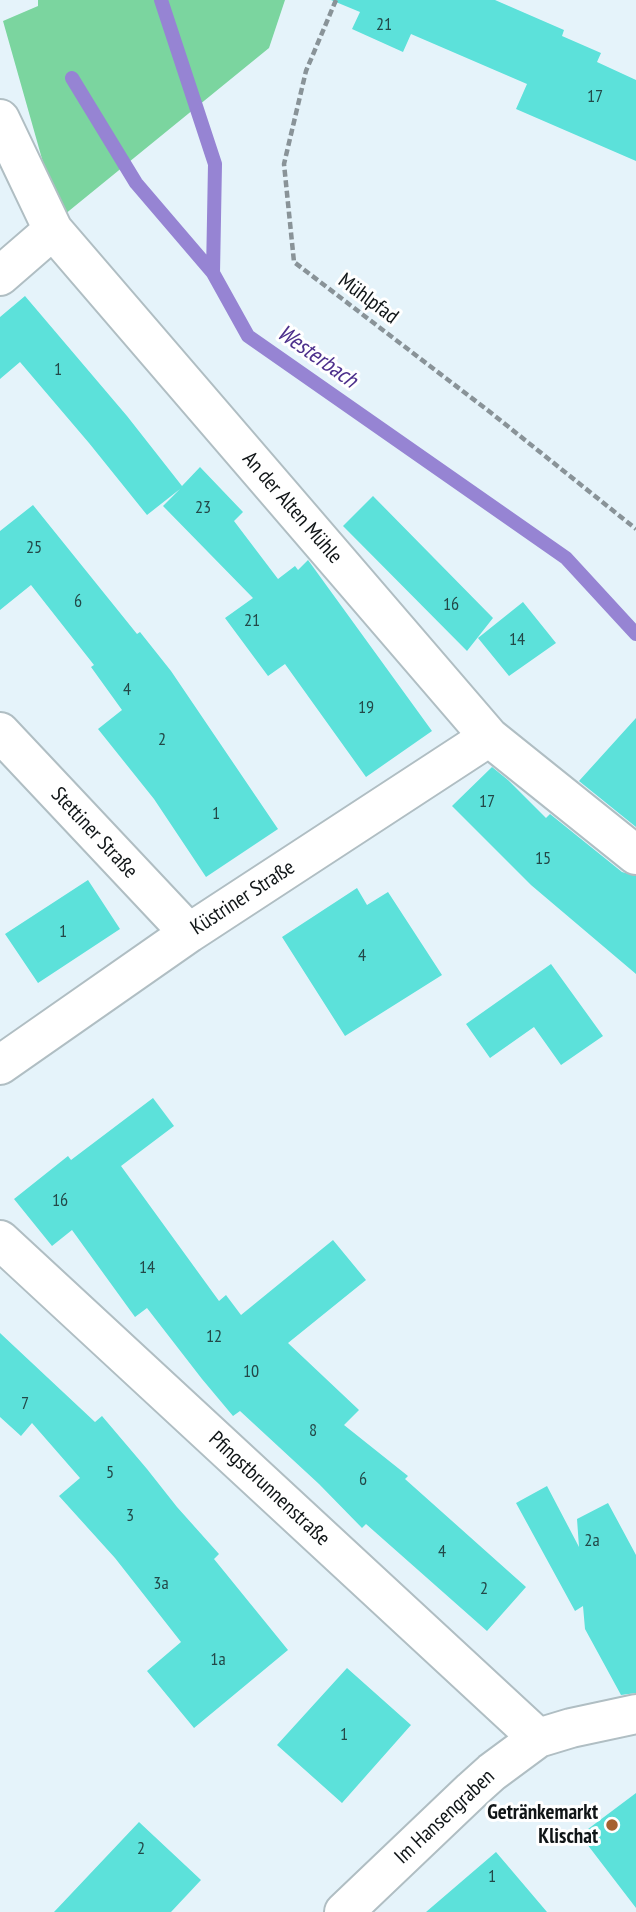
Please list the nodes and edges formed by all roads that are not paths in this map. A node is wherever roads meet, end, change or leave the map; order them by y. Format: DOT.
graph roads {
  1 [pos="0,119"];
  2 [pos="52,230"];
  3 [pos="0,276"];
  4 [pos="0,732"];
  5 [pos="489,737"];
  6 [pos="636,855"];
  7 [pos="189,933"];
  8 [pos="0,1065"];
  9 [pos="0,1240"];
  10 [pos="636,1714"];
  11 [pos="538,1738"];
  12 [pos="344,1912"];
  1 -- 2 [label="street, An der Alten Mühle"];
  2 -- 3 [label="street"];
  2 -- 5 [label="street, An der Alten Mühle"];
  4 -- 7 [label="street, Stettiner Straße"];
  5 -- 6 [label="street, An der Alten Mühle"];
  5 -- 7 [label="street, Küstriner Straße"];
  7 -- 8 [label="street, Küstriner Straße"];
  9 -- 11 [label="street, Pfingstbrunnenstraße"];
  10 -- 11 [label="street, Im Hansengraben"];
  11 -- 12 [label="street, Im Hansengraben"];
}
